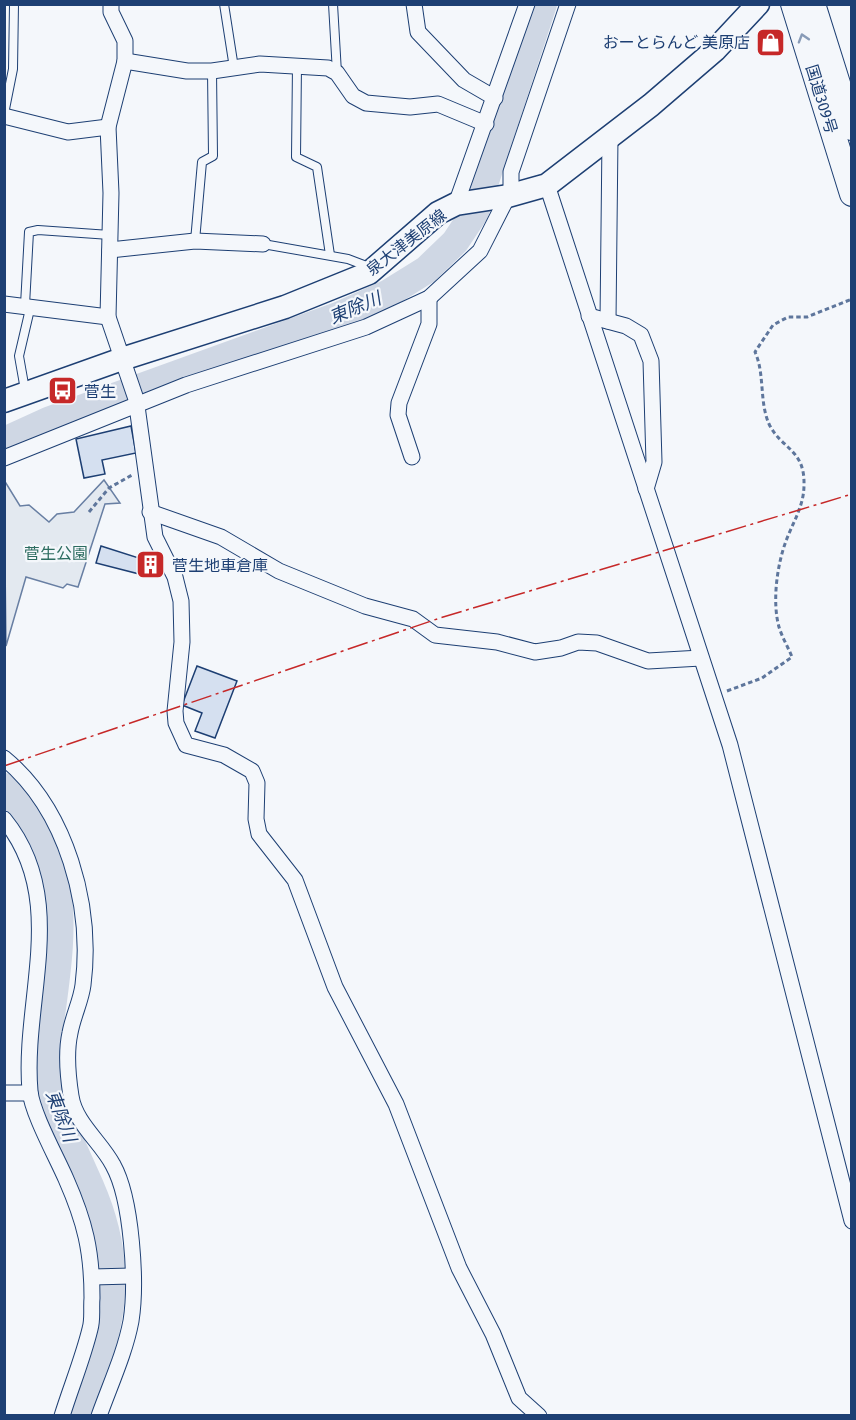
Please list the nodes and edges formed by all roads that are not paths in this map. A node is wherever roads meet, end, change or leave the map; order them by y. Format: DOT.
graph roads {
  1 [pos="14,4"];
  2 [pos="111,4"];
  3 [pos="224,4"];
  4 [pos="333,4"];
  5 [pos="414,4"];
  6 [pos="527,4"];
  7 [pos="568,4"];
  8 [pos="758,4"];
  9 [pos="793,4"];
  10 [pos="813,4"];
  11 [pos="125,61"];
  12 [pos="297,65"];
  13 [pos="234,68"];
  14 [pos="212,71"];
  15 [pos="337,73"];
  16 [pos="495,98"];
  17 [pos="4,115"];
  18 [pos="486,124"];
  19 [pos="108,127"];
  20 [pos="852,128"];
  21 [pos="610,137"];
  22 [pos="547,185"];
  23 [pos="852,194"];
  24 [pos="505,196"];
  25 [pos="460,203"];
  26 [pos="195,241"];
  27 [pos="110,242"];
  28 [pos="263,244"];
  29 [pos="330,255"];
  30 [pos="373,269"];
  31 [pos="429,298"];
  32 [pos="4,304"];
  33 [pos="27,307"];
  34 [pos="589,316"];
  35 [pos="108,317"];
  36 [pos="608,321"];
  37 [pos="123,364"];
  38 [pos="26,393"];
  39 [pos="4,401"];
  40 [pos="137,402"];
  41 [pos="412,457"];
  42 [pos="4,458"];
  43 [pos="646,490"];
  44 [pos="150,512"];
  45 [pos="701,658"];
  46 [pos="4,758"];
  47 [pos="4,819"];
  48 [pos="30,1093"];
  49 [pos="4,1094"];
  50 [pos="852,1221"];
  51 [pos="132,1276"];
  52 [pos="92,1277"];
  53 [pos="62,1416"];
  54 [pos="99,1416"];
  55 [pos="539,1416"];
  1 -- 17 [label="lane"];
  2 -- 11 [label="street"];
  3 -- 13 [label="lane"];
  4 -- 15 [label="lane"];
  5 -- 16 [label="street"];
  6 -- 16 [label="street"];
  7 -- 24 [label="street"];
  8 -- 21 [label="main road, 泉大津美原線"];
  23 -- 9 [label="highway, 国道309号, one-way"];
  10 -- 20 [label="highway, 国道309号"];
  11 -- 14 [label="street"];
  11 -- 19 [label="street"];
  12 -- 13 [label="street"];
  12 -- 15 [label="street"];
  12 -- 29 [label="lane"];
  13 -- 14 [label="street"];
  14 -- 26 [label="lane"];
  15 -- 18 [label="street"];
  16 -- 18 [label="street"];
  17 -- 19 [label="street"];
  18 -- 25 [label="street"];
  19 -- 27 [label="street"];
  21 -- 22 [label="main road, 泉大津美原線"];
  21 -- 36 [label="street"];
  22 -- 24 [label="main road, 泉大津美原線"];
  22 -- 34 [label="street"];
  24 -- 25 [label="main road, 泉大津美原線"];
  24 -- 31 [label="street"];
  25 -- 30 [label="main road, 泉大津美原線"];
  26 -- 27 [label="street"];
  26 -- 28 [label="street"];
  27 -- 33 [label="lane"];
  27 -- 35 [label="street"];
  28 -- 29 [label="lane"];
  29 -- 30 [label="lane"];
  30 -- 37 [label="main road, 泉大津美原線"];
  31 -- 40 [label="street"];
  31 -- 41 [label="street"];
  32 -- 33 [label="street"];
  33 -- 35 [label="street"];
  33 -- 38 [label="lane"];
  34 -- 36 [label="street"];
  34 -- 43 [label="street"];
  35 -- 37 [label="street"];
  36 -- 43 [label="street"];
  37 -- 38 [label="main road, 泉大津美原線"];
  37 -- 40 [label="street"];
  38 -- 39 [label="main road, 泉大津美原線"];
  40 -- 42 [label="street"];
  40 -- 44 [label="street"];
  43 -- 45 [label="street"];
  44 -- 45 [label="street"];
  44 -- 55 [label="street"];
  45 -- 50 [label="street"];
  46 -- 51 [label="street"];
  47 -- 48 [label="street"];
  48 -- 49 [label="street"];
  48 -- 52 [label="street"];
  51 -- 52 [label="street"];
  51 -- 54 [label="street"];
  52 -- 53 [label="street"];
}
